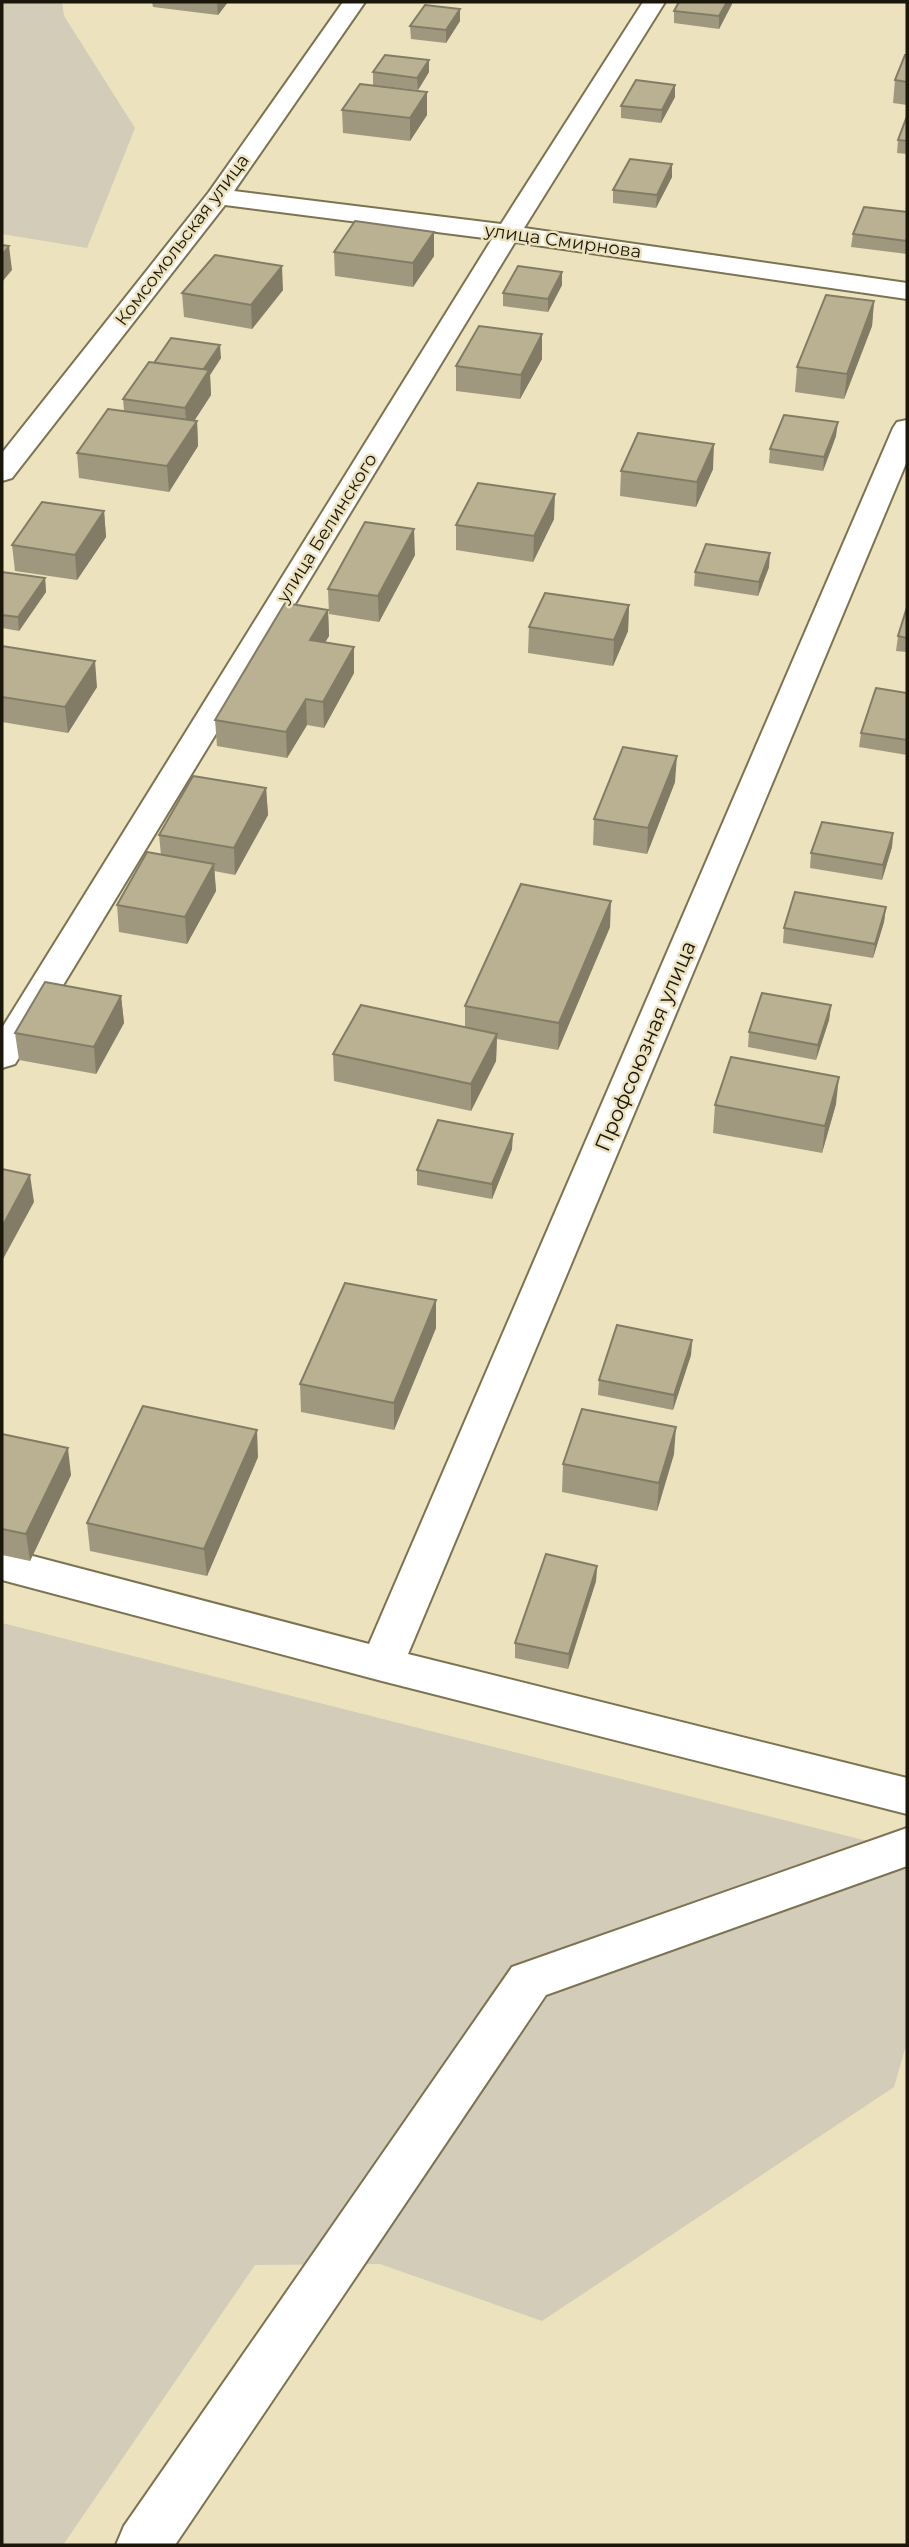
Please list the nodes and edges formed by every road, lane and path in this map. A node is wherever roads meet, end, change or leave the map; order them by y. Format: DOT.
graph roads {
  1 [pos="354,2"];
  2 [pos="654,2"];
  3 [pos="218,197"];
  4 [pos="508,233"];
  5 [pos="907,291"];
  6 [pos="907,428"];
  7 [pos="2,472"];
  8 [pos="2,1056"];
  9 [pos="2,1564"];
  10 [pos="382,1664"];
  11 [pos="907,1796"];
  12 [pos="907,1847"];
  13 [pos="143,2545"];
  1 -- 3 [label="street, Комсомольская улица"];
  2 -- 4 [label="street, улица Белинского"];
  3 -- 4 [label="street, улица Смирнова"];
  3 -- 7 [label="street, Комсомольская улица"];
  4 -- 5 [label="street, улица Смирнова"];
  4 -- 8 [label="street, улица Белинского"];
  6 -- 10 [label="street, Профсоюзная улица"];
  9 -- 10 [label="street"];
  10 -- 11 [label="street"];
  12 -- 13 [label="street"];
}
